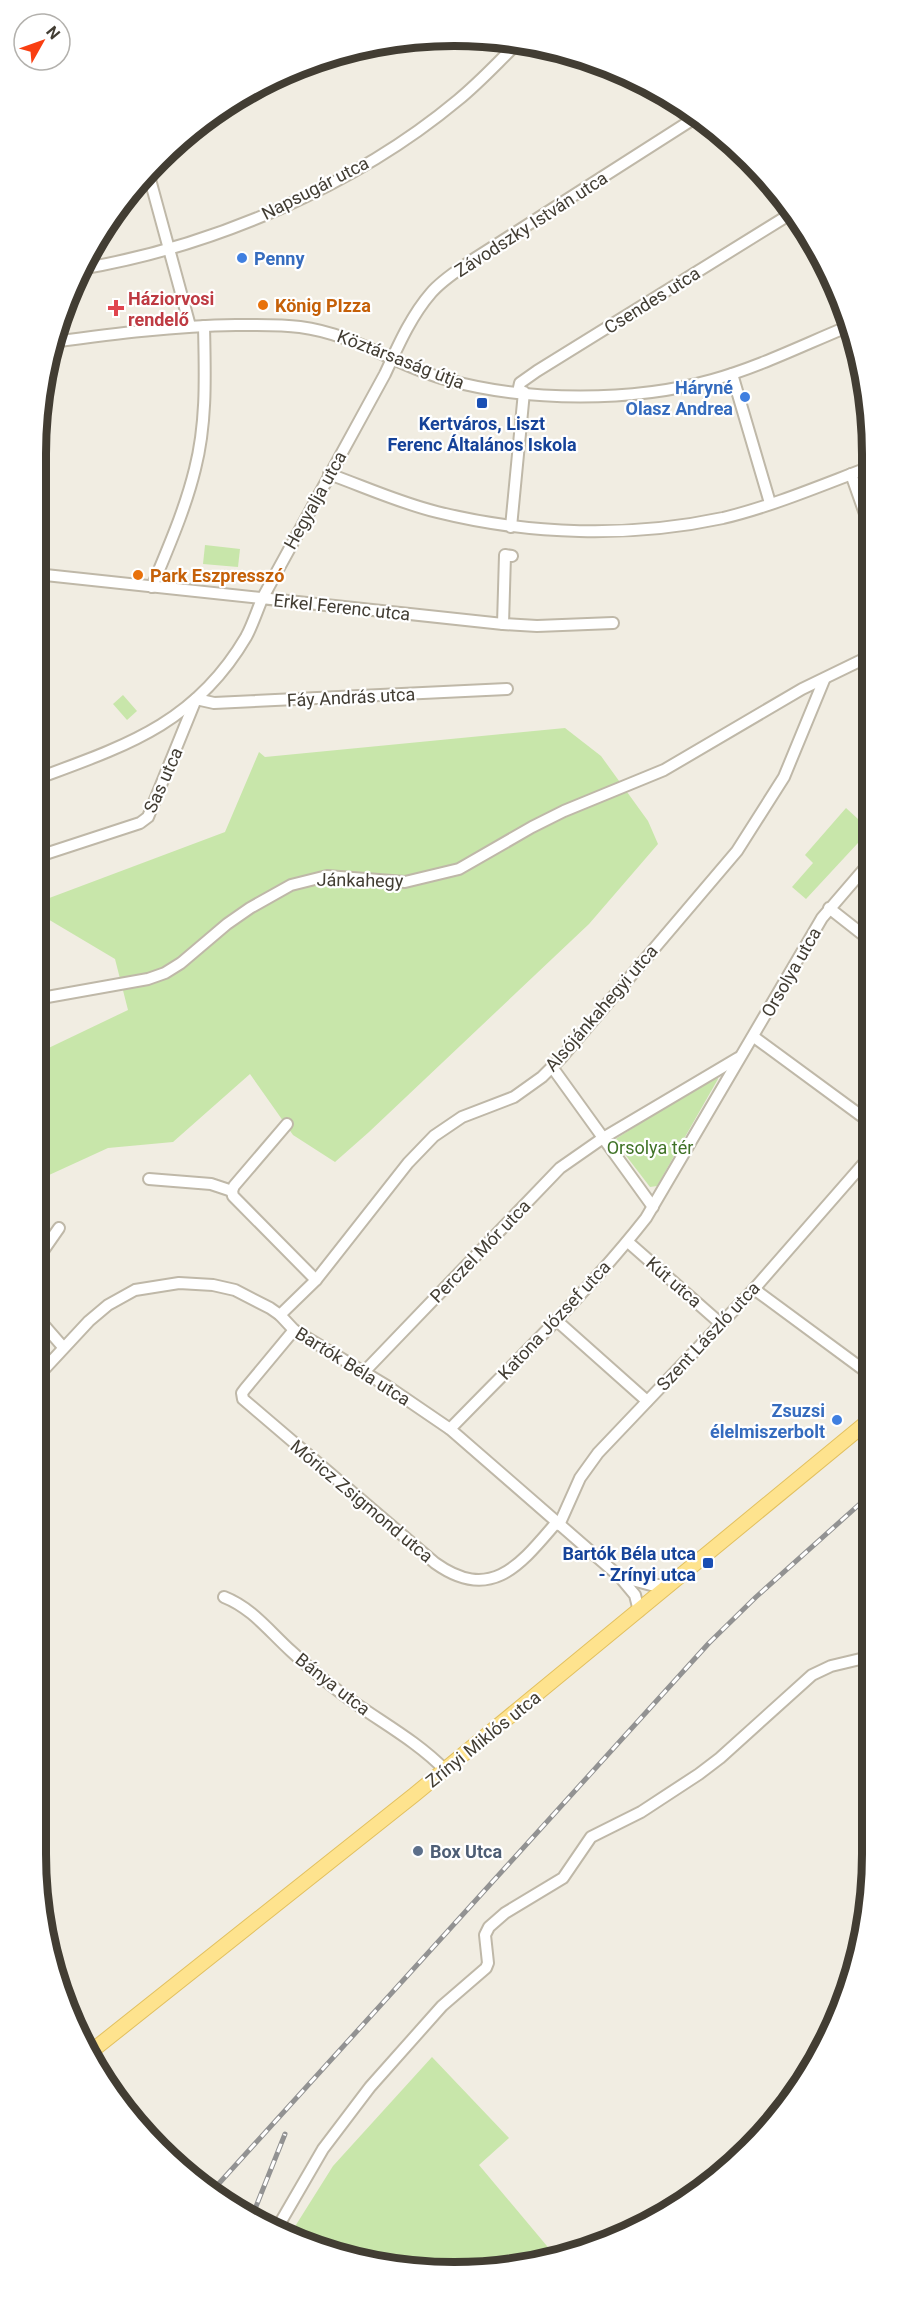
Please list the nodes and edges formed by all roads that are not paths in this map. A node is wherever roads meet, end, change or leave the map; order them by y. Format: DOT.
graph roads {
  1 [pos="510,50"];
  2 [pos="690,121"];
  3 [pos="151,182"];
  4 [pos="786,217"];
  5 [pos="169,248"];
  6 [pos="93,266"];
  7 [pos="190,326"];
  8 [pos="204,326"];
  9 [pos="843,329"];
  10 [pos="63,341"];
  11 [pos="392,358"];
  12 [pos="732,374"];
  13 [pos="521,392"];
  14 [pos="862,470"];
  15 [pos="329,474"];
  16 [pos="851,474"];
  17 [pos="770,503"];
  18 [pos="862,505"];
  19 [pos="511,527"];
  20 [pos="512,556"];
  21 [pos="46,575"];
  22 [pos="152,587"];
  23 [pos="262,599"];
  24 [pos="613,623"];
  25 [pos="503,624"];
  26 [pos="862,660"];
  27 [pos="824,680"];
  28 [pos="507,689"];
  29 [pos="196,699"];
  30 [pos="46,775"];
  31 [pos="46,853"];
  32 [pos="862,870"];
  33 [pos="829,908"];
  34 [pos="862,934"];
  35 [pos="46,997"];
  36 [pos="754,1037"];
  37 [pos="741,1056"];
  38 [pos="552,1067"];
  39 [pos="862,1116"];
  40 [pos="287,1124"];
  41 [pos="603,1138"];
  42 [pos="862,1165"];
  43 [pos="149,1179"];
  44 [pos="232,1191"];
  45 [pos="653,1207"];
  46 [pos="59,1228"];
  47 [pos="628,1242"];
  48 [pos="46,1247"];
  49 [pos="316,1280"];
  50 [pos="754,1289"];
  51 [pos="280,1315"];
  52 [pos="556,1320"];
  53 [pos="720,1323"];
  54 [pos="46,1327"];
  55 [pos="294,1330"];
  56 [pos="63,1347"];
  57 [pos="46,1367"];
  58 [pos="862,1369"];
  59 [pos="364,1372"];
  60 [pos="648,1401"];
  61 [pos="862,1426"];
  62 [pos="450,1429"];
  63 [pos="557,1524"];
  64 [pos="620,1577"];
  65 [pos="670,1585"];
  66 [pos="224,1597"];
  67 [pos="639,1611"];
  68 [pos="862,1659"];
  69 [pos="445,1770"];
  70 [pos="96,2048"];
  71 [pos="281,2222"];
  1 -- 5 [label="street, Napsugár utca"];
  2 -- 11 [label="street, Závodszky István utca"];
  3 -- 5 [label="street"];
  4 -- 13 [label="street, Csendes utca"];
  5 -- 6 [label="street, Napsugár utca"];
  5 -- 7 [label="street"];
  7 -- 8 [label="street, Köztársaság útja"];
  7 -- 10 [label="street, Köztársaság útja"];
  8 -- 11 [label="street, Köztársaság útja"];
  8 -- 22 [label="street"];
  9 -- 12 [label="street, Köztársaság útja"];
  11 -- 13 [label="street, Köztársaság útja"];
  11 -- 15 [label="street, Hegyalja utca"];
  12 -- 13 [label="street, Köztársaság útja"];
  12 -- 17 [label="street"];
  13 -- 19 [label="street"];
  14 -- 16 [label="street"];
  15 -- 19 [label="street"];
  15 -- 23 [label="street, Hegyalja utca"];
  16 -- 17 [label="street"];
  16 -- 18 [label="street"];
  17 -- 19 [label="street"];
  20 -- 25 [label="street"];
  21 -- 22 [label="street, Erkel Ferenc utca"];
  22 -- 23 [label="street, Erkel Ferenc utca"];
  23 -- 25 [label="street, Erkel Ferenc utca"];
  23 -- 29 [label="street, Hegyalja utca"];
  24 -- 25 [label="street, Erkel Ferenc utca"];
  26 -- 27 [label="street, Jánkahegy"];
  27 -- 35 [label="street, Jánkahegy"];
  27 -- 38 [label="street, Alsójánkahegyi utca"];
  28 -- 29 [label="street, Fáy András utca"];
  29 -- 30 [label="street, Hegyalja utca"];
  29 -- 31 [label="street, Sas utca"];
  32 -- 33 [label="street, Orsolya utca"];
  33 -- 34 [label="street"];
  33 -- 36 [label="street, Orsolya utca"];
  36 -- 37 [label="street"];
  36 -- 39 [label="street"];
  37 -- 41 [label="street"];
  37 -- 45 [label="street"];
  38 -- 41 [label="street"];
  38 -- 49 [label="street, Alsójánkahegyi utca"];
  40 -- 44 [label="street"];
  41 -- 45 [label="street"];
  41 -- 59 [label="street, Perczel Mór utca"];
  42 -- 50 [label="street, Szent László utca"];
  43 -- 44 [label="street"];
  44 -- 49 [label="street"];
  45 -- 47 [label="street, Katona József utca"];
  46 -- 48 [label="street"];
  47 -- 52 [label="street, Katona József utca"];
  47 -- 53 [label="street, Kút utca"];
  49 -- 51 [label="street, Alsójánkahegyi utca"];
  50 -- 53 [label="street, Szent László utca"];
  50 -- 58 [label="street"];
  51 -- 55 [label="street, Bartók Béla utca"];
  51 -- 56 [label="street, Bartók Béla utca"];
  52 -- 60 [label="street"];
  52 -- 62 [label="street, Katona József utca"];
  53 -- 60 [label="street, Szent László utca"];
  54 -- 56 [label="street"];
  55 -- 59 [label="street, Bartók Béla utca"];
  55 -- 63 [label="street, Móricz Zsigmond utca"];
  56 -- 57 [label="street, Bartók Béla utca"];
  59 -- 62 [label="street, Bartók Béla utca"];
  60 -- 63 [label="street, Szent László utca"];
  61 -- 65 [label="main road, Zrínyi Miklós utca"];
  62 -- 63 [label="street, Bartók Béla utca"];
  63 -- 64 [label="street, Bartók Béla utca"];
  64 -- 65 [label="street"];
  64 -- 67 [label="street"];
  65 -- 67 [label="main road, Zrínyi Miklós utca"];
  66 -- 69 [label="street, Bánya utca"];
  67 -- 69 [label="main road, Zrínyi Miklós utca"];
  68 -- 71 [label="street"];
  69 -- 70 [label="main road, Zrínyi Miklós utca"];
}
